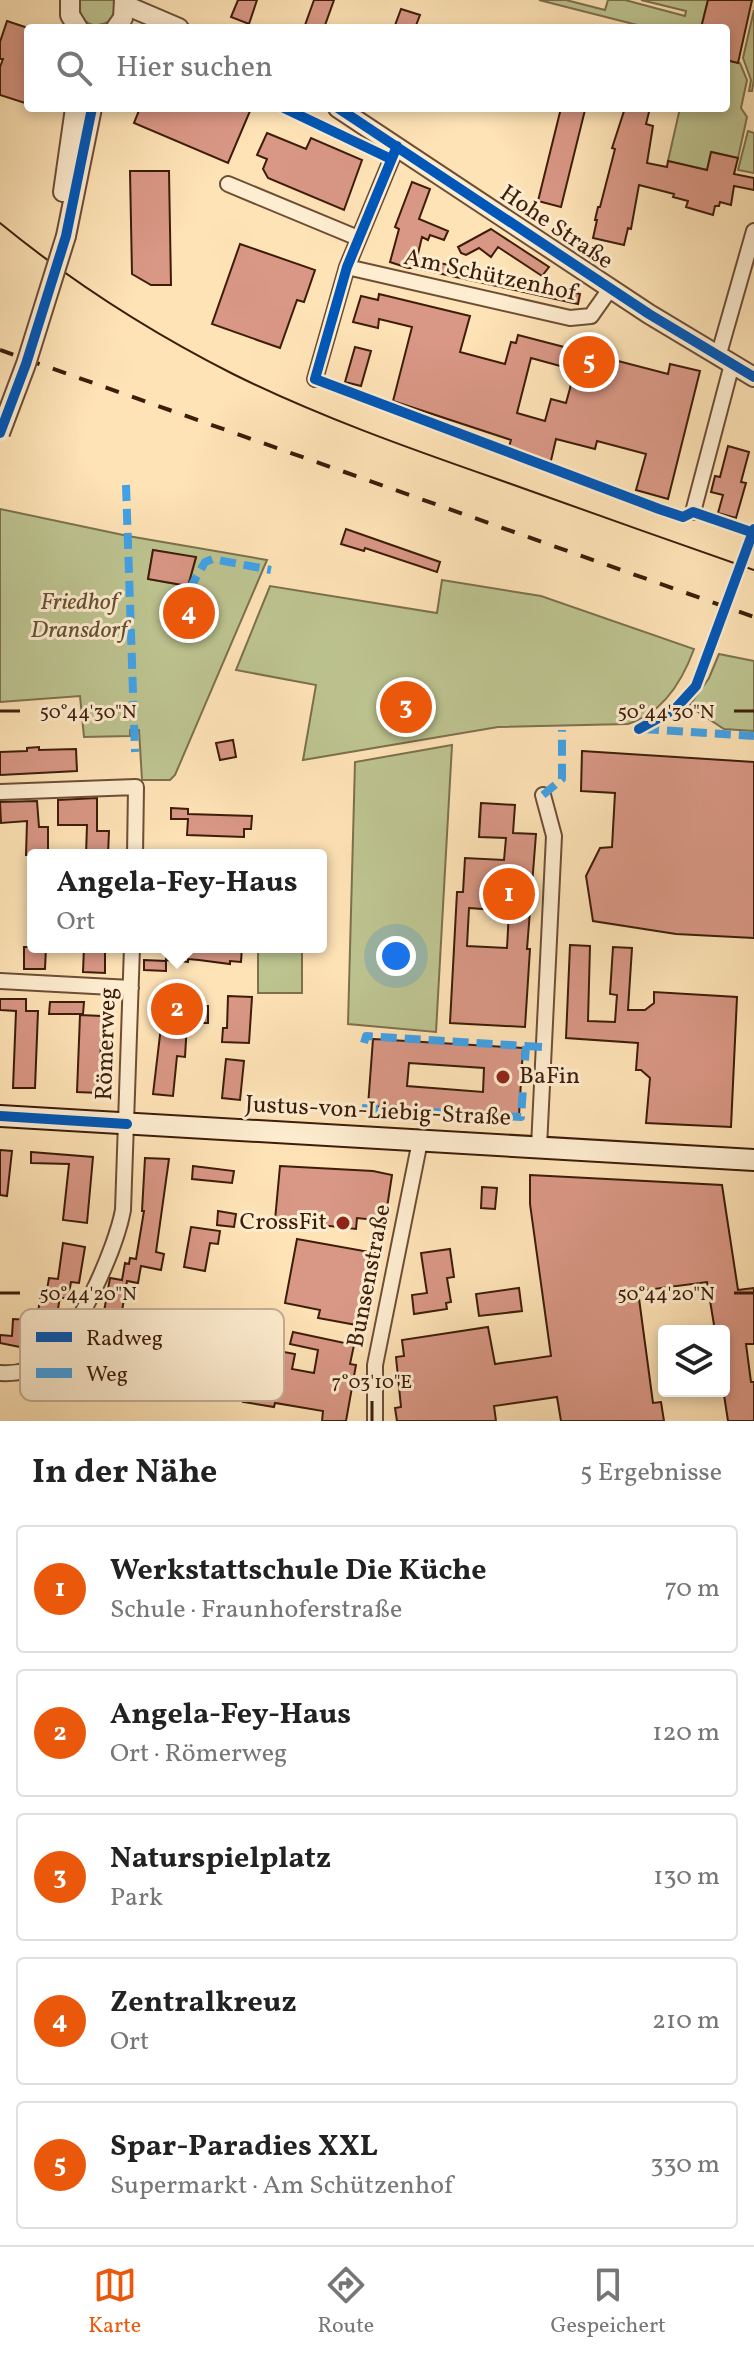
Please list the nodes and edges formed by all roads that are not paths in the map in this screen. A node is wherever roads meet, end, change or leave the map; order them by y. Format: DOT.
graph roads {
  1 [pos="64,3"];
  2 [pos="121,14"];
  3 [pos="75,24"];
  4 [pos="162,24"];
  5 [pos="74,112"];
  6 [pos="91,112"];
  7 [pos="344,112"];
  8 [pos="397,146"];
  9 [pos="228,184"];
  10 [pos="754,231"];
  11 [pos="60,234"];
  12 [pos="358,238"];
  13 [pos="347,267"];
  14 [pos="610,289"];
  15 [pos="725,361"];
  16 [pos="754,377"];
  17 [pos="315,379"];
  18 [pos="0,399"];
  19 [pos="0,433"];
  20 [pos="693,512"];
  21 [pos="0,792"];
  22 [pos="543,795"];
  23 [pos="135,849"];
  24 [pos="132,953"];
  25 [pos="0,981"];
  26 [pos="131,988"];
  27 [pos="0,1116"];
  28 [pos="127,1124"];
  29 [pos="420,1141"];
  30 [pos="539,1147"];
  31 [pos="754,1160"];
  32 [pos="82,1309"];
  33 [pos="20,1371"];
  34 [pos="0,1373"];
  35 [pos="375,1421"];
  1 -- 3 [label="street"];
  2 -- 4 [label="street"];
  5 -- 11 [label="street"];
  6 -- 11 [label="street"];
  7 -- 8 [label="street, Hohe Straße"];
  8 -- 12 [label="street"];
  8 -- 14 [label="street, Hohe Straße"];
  9 -- 12 [label="street"];
  10 -- 15 [label="street"];
  11 -- 18 [label="street"];
  11 -- 19 [label="street, bridge"];
  12 -- 13 [label="street"];
  13 -- 14 [label="street, Am Schützenhof"];
  13 -- 17 [label="street"];
  14 -- 15 [label="street, Hohe Straße"];
  15 -- 16 [label="street, Hohe Straße"];
  15 -- 20 [label="street"];
  21 -- 23 [label="street"];
  22 -- 30 [label="street"];
  24 -- 26 [label="street, Römerweg"];
  25 -- 26 [label="street"];
  26 -- 28 [label="street, Römerweg"];
  27 -- 28 [label="main road, Justus-von-Liebig-Straße"];
  28 -- 29 [label="main road, Justus-von-Liebig-Straße"];
  28 -- 32 [label="street, Römerweg"];
  29 -- 30 [label="main road, Justus-von-Liebig-Straße"];
  29 -- 35 [label="street, Bunsenstraße"];
  30 -- 31 [label="main road, Justus-von-Liebig-Straße"];
  33 -- 34 [label="street, Römerweg"];
}
